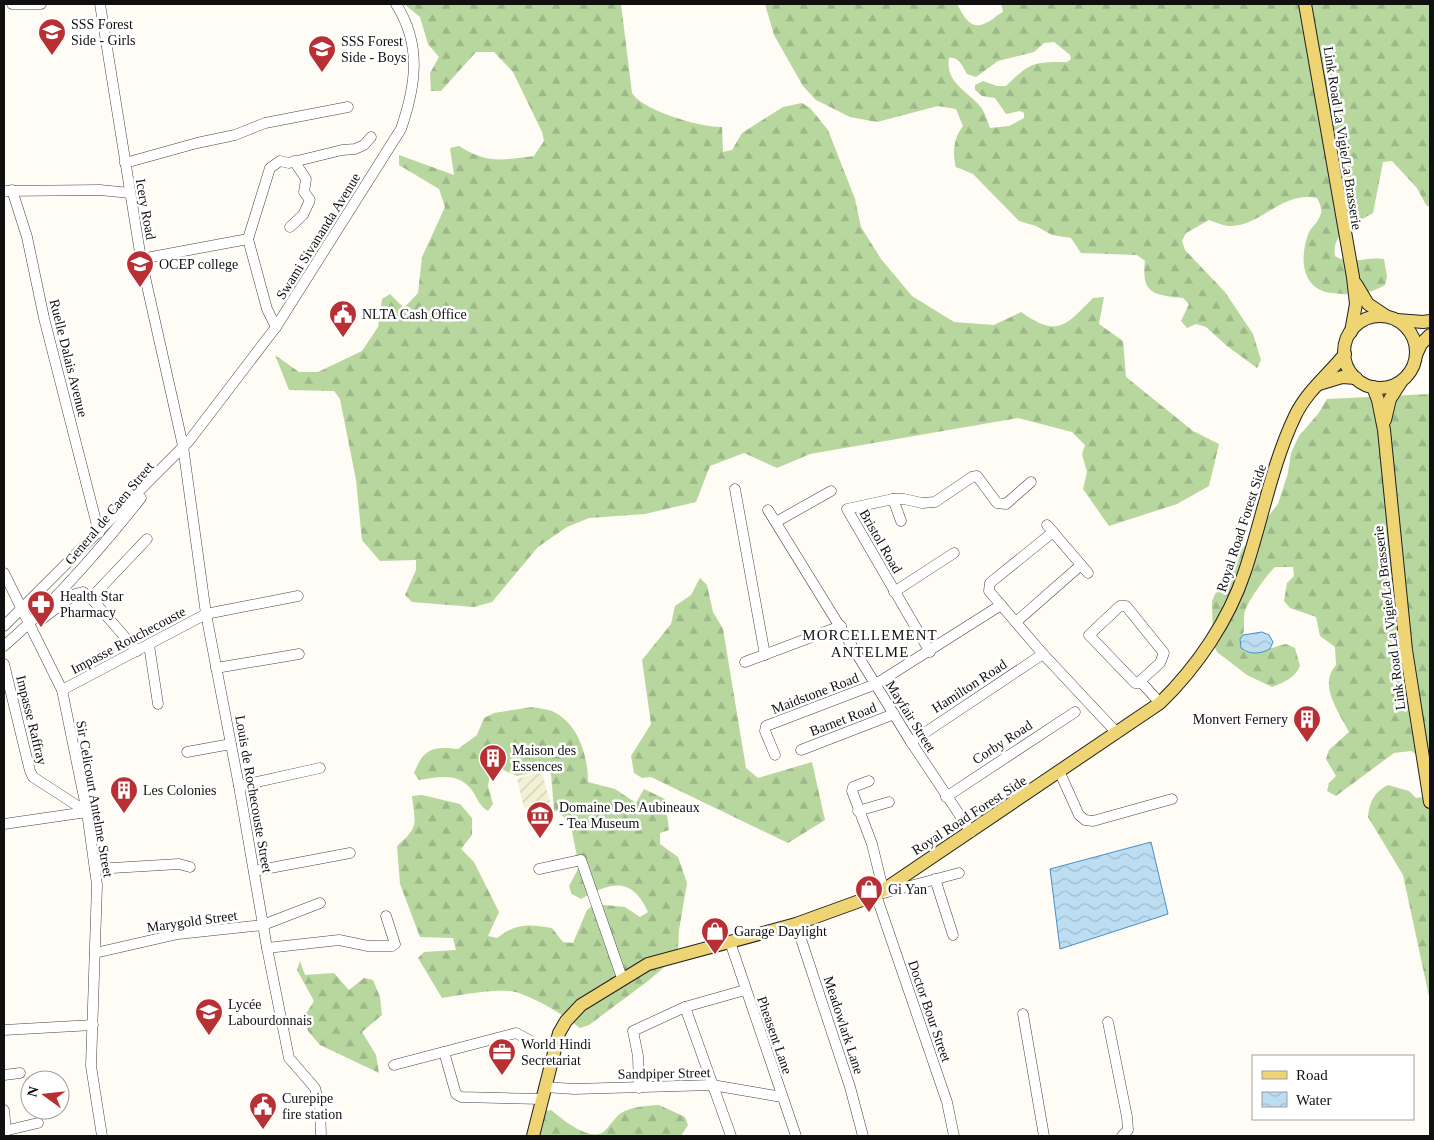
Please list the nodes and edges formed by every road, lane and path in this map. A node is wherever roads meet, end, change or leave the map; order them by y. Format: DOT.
graph roads {
  1 [pos="12,4"];
  2 [pos="41,4"];
  3 [pos="100,4"];
  4 [pos="396,4"];
  5 [pos="1306,4"];
  6 [pos="348,107"];
  7 [pos="371,137"];
  8 [pos="294,161"];
  9 [pos="124,163"];
  10 [pos="8,190"];
  11 [pos="130,193"];
  12 [pos="290,226"];
  13 [pos="248,239"];
  14 [pos="141,259"];
  15 [pos="1353,278"];
  16 [pos="1391,318"];
  17 [pos="1430,321"];
  18 [pos="276,327"];
  19 [pos="1351,332"];
  20 [pos="1430,335"];
  21 [pos="1345,354"];
  22 [pos="1416,355"];
  23 [pos="1356,378"];
  24 [pos="1403,380"];
  25 [pos="1316,385"];
  26 [pos="1373,387"];
  27 [pos="1384,430"];
  28 [pos="183,446"];
  29 [pos="172,458"];
  30 [pos="1031,482"];
  31 [pos="735,489"];
  32 [pos="831,491"];
  33 [pos="893,499"];
  34 [pos="768,510"];
  35 [pos="901,521"];
  36 [pos="776,522"];
  37 [pos="99,533"];
  38 [pos="147,539"];
  39 [pos="954,553"];
  40 [pos="4,573"];
  41 [pos="894,592"];
  42 [pos="298,596"];
  43 [pos="91,598"];
  44 [pos="1001,605"];
  45 [pos="23,609"];
  46 [pos="206,614"];
  47 [pos="1016,622"];
  48 [pos="31,625"];
  49 [pos="4,626"];
  50 [pos="841,626"];
  51 [pos="148,645"];
  52 [pos="4,646"];
  53 [pos="137,651"];
  54 [pos="930,652"];
  55 [pos="299,654"];
  56 [pos="1043,654"];
  57 [pos="765,655"];
  58 [pos="745,662"];
  59 [pos="4,664"];
  60 [pos="216,668"];
  61 [pos="1140,681"];
  62 [pos="876,684"];
  63 [pos="62,690"];
  64 [pos="1160,703"];
  65 [pos="158,704"];
  66 [pos="1075,712"];
  67 [pos="894,714"];
  68 [pos="1117,733"];
  69 [pos="911,742"];
  70 [pos="231,744"];
  71 [pos="801,750"];
  72 [pos="187,752"];
  73 [pos="775,755"];
  74 [pos="320,768"];
  75 [pos="1060,773"];
  76 [pos="868,781"];
  77 [pos="239,786"];
  78 [pos="946,797"];
  79 [pos="1172,799"];
  80 [pos="889,802"];
  81 [pos="1430,802"];
  82 [pos="858,811"];
  83 [pos="86,812"];
  84 [pos="4,824"];
  85 [pos="970,832"];
  86 [pos="350,853"];
  87 [pos="190,867"];
  88 [pos="95,870"];
  89 [pos="539,870"];
  90 [pos="254,871"];
  91 [pos="959,872"];
  92 [pos="934,879"];
  93 [pos="880,892"];
  94 [pos="320,903"];
  95 [pos="386,916"];
  96 [pos="796,924"];
  97 [pos="263,925"];
  98 [pos="953,935"];
  99 [pos="730,942"];
  100 [pos="267,948"];
  101 [pos="95,953"];
  102 [pos="622,978"];
  103 [pos="746,990"];
  104 [pos="685,1006"];
  105 [pos="1023,1014"];
  106 [pos="1108,1022"];
  107 [pos="93,1025"];
  108 [pos="4,1030"];
  109 [pos="531,1041"];
  110 [pos="444,1052"];
  111 [pos="394,1065"];
  112 [pos="20,1073"];
  113 [pos="4,1075"];
  114 [pos="712,1085"];
  115 [pos="639,1088"];
  116 [pos="543,1093"];
  117 [pos="782,1097"];
  118 [pos="4,1110"];
  119 [pos="38,1123"];
  120 [pos="5,1130"];
  121 [pos="102,1136"];
  122 [pos="321,1136"];
  123 [pos="533,1136"];
  124 [pos="731,1136"];
  125 [pos="796,1136"];
  126 [pos="863,1136"];
  127 [pos="954,1136"];
  128 [pos="1044,1136"];
  129 [pos="1122,1136"];
  1 -- 2 [label="street"];
  3 -- 9 [label="street, Icery Road"];
  4 -- 18 [label="street, Swami Sivananda Avenue"];
  5 -- 15 [label="main road, Link Road La Vigie/La Brasserie"];
  6 -- 9 [label="street"];
  7 -- 8 [label="street"];
  8 -- 12 [label="street"];
  8 -- 13 [label="street"];
  9 -- 11 [label="street, Icery Road"];
  10 -- 11 [label="street"];
  10 -- 37 [label="street, Ruelle Dalais Avenue"];
  11 -- 14 [label="street, Icery Road"];
  13 -- 14 [label="street"];
  13 -- 18 [label="street"];
  14 -- 28 [label="street, Icery Road"];
  15 -- 16 [label="main road"];
  15 -- 19 [label="main road"];
  16 -- 17 [label="main road"];
  16 -- 19 [label="main road"];
  16 -- 22 [label="main road"];
  18 -- 28 [label="street, Swami Sivananda Avenue"];
  19 -- 21 [label="main road"];
  20 -- 22 [label="main road"];
  21 -- 23 [label="main road"];
  21 -- 25 [label="main road, Royal Road Forest Side"];
  22 -- 24 [label="main road"];
  23 -- 25 [label="main road"];
  23 -- 26 [label="main road"];
  24 -- 26 [label="main road"];
  24 -- 27 [label="main road"];
  25 -- 64 [label="main road, Royal Road Forest Side"];
  26 -- 27 [label="main road"];
  27 -- 81 [label="main road, Link Road La Vigie/La Brasserie"];
  28 -- 29 [label="street, Swami Sivananda Avenue"];
  28 -- 46 [label="street, Louis de Rochecouste Street"];
  29 -- 37 [label="street, General de Caen Street"];
  29 -- 48 [label="street, General de Caen Street"];
  30 -- 33 [label="street, Bristol Road"];
  31 -- 57 [label="street"];
  32 -- 36 [label="street"];
  33 -- 35 [label="street"];
  33 -- 41 [label="street, Bristol Road"];
  34 -- 36 [label="street, Mayfair Street"];
  36 -- 50 [label="street, Mayfair Street"];
  37 -- 45 [label="street, General de Caen Street"];
  38 -- 43 [label="street"];
  39 -- 41 [label="street"];
  40 -- 45 [label="street, Sir Celicourt Antelme Street"];
  41 -- 54 [label="street, Bristol Road"];
  42 -- 46 [label="street, Impasse Rouchecouste"];
  43 -- 48 [label="street"];
  43 -- 53 [label="street"];
  44 -- 47 [label="street"];
  44 -- 47 [label="street"];
  44 -- 54 [label="street"];
  45 -- 48 [label="street, Sir Celicourt Antelme Street"];
  45 -- 49 [label="street, General de Caen Street"];
  46 -- 51 [label="street, Impasse Rouchecouste"];
  46 -- 60 [label="street, Louis de Rochecouste Street"];
  47 -- 56 [label="street"];
  48 -- 52 [label="street, General de Caen Street"];
  48 -- 63 [label="street, Sir Celicourt Antelme Street"];
  50 -- 57 [label="street"];
  50 -- 62 [label="street, Mayfair Street"];
  51 -- 53 [label="street, Impasse Rouchecouste"];
  51 -- 65 [label="street"];
  53 -- 63 [label="street, Impasse Rouchecouste"];
  54 -- 62 [label="street"];
  55 -- 60 [label="street"];
  56 -- 68 [label="street"];
  56 -- 69 [label="street, Hamilton Road"];
  57 -- 58 [label="street"];
  59 -- 83 [label="street, Impasse Raffray"];
  60 -- 70 [label="street, Louis de Rochecouste Street"];
  61 -- 61 [label="street"];
  61 -- 64 [label="street"];
  62 -- 67 [label="street, Mayfair Street"];
  62 -- 73 [label="street, Maidstone Road"];
  63 -- 83 [label="street, Sir Celicourt Antelme Street"];
  64 -- 68 [label="main road, Royal Road Forest Side"];
  66 -- 78 [label="street, Corby Road"];
  67 -- 69 [label="street, Mayfair Street"];
  67 -- 71 [label="street, Barnet Road"];
  68 -- 75 [label="main road, Royal Road Forest Side"];
  69 -- 78 [label="street, Mayfair Street"];
  70 -- 72 [label="street"];
  70 -- 77 [label="street, Louis de Rochecouste Street"];
  74 -- 77 [label="street"];
  75 -- 79 [label="street"];
  75 -- 85 [label="main road, Royal Road Forest Side"];
  76 -- 82 [label="street, Doctor Bour Street"];
  77 -- 90 [label="street, Louis de Rochecouste Street"];
  78 -- 85 [label="street, Mayfair Street"];
  80 -- 82 [label="street"];
  82 -- 93 [label="street, Doctor Bour Street"];
  83 -- 84 [label="street"];
  83 -- 88 [label="street, Sir Celicourt Antelme Street"];
  85 -- 93 [label="main road, Royal Road Forest Side"];
  86 -- 90 [label="street"];
  87 -- 88 [label="street"];
  88 -- 101 [label="street, Sir Celicourt Antelme Street"];
  89 -- 102 [label="street"];
  90 -- 97 [label="street, Louis de Rochecouste Street"];
  91 -- 92 [label="street"];
  92 -- 93 [label="street"];
  92 -- 98 [label="street"];
  93 -- 96 [label="main road, Royal Road Forest Side"];
  93 -- 127 [label="street, Doctor Bour Street"];
  94 -- 97 [label="street, Marygold Street"];
  95 -- 100 [label="street"];
  96 -- 99 [label="main road, Royal Road Forest Side"];
  96 -- 126 [label="street, Meadowlark Lane"];
  97 -- 100 [label="street, Louis de Rochecouste Street"];
  97 -- 101 [label="street, Marygold Street"];
  99 -- 102 [label="main road, Royal Road Forest Side"];
  99 -- 103 [label="street, Pheasent Lane"];
  100 -- 122 [label="street, Louis de Rochecouste Street"];
  101 -- 107 [label="street, Sir Celicourt Antelme Street"];
  102 -- 116 [label="main road, Royal Road Forest Side"];
  103 -- 104 [label="street"];
  103 -- 117 [label="street, Pheasent Lane"];
  104 -- 114 [label="street"];
  104 -- 115 [label="street"];
  105 -- 128 [label="street"];
  106 -- 129 [label="street"];
  107 -- 108 [label="street"];
  107 -- 121 [label="street, Sir Celicourt Antelme Street"];
  109 -- 110 [label="street"];
  110 -- 111 [label="street"];
  110 -- 116 [label="street, Sandpiper Street"];
  112 -- 113 [label="street"];
  114 -- 115 [label="street, Sandpiper Street"];
  114 -- 117 [label="street, Sandpiper Street"];
  114 -- 124 [label="street"];
  115 -- 116 [label="street, Sandpiper Street"];
  116 -- 123 [label="main road, Royal Road Forest Side"];
  117 -- 125 [label="street, Pheasent Lane"];
  118 -- 120 [label="street"];
  119 -- 120 [label="street"];
}
